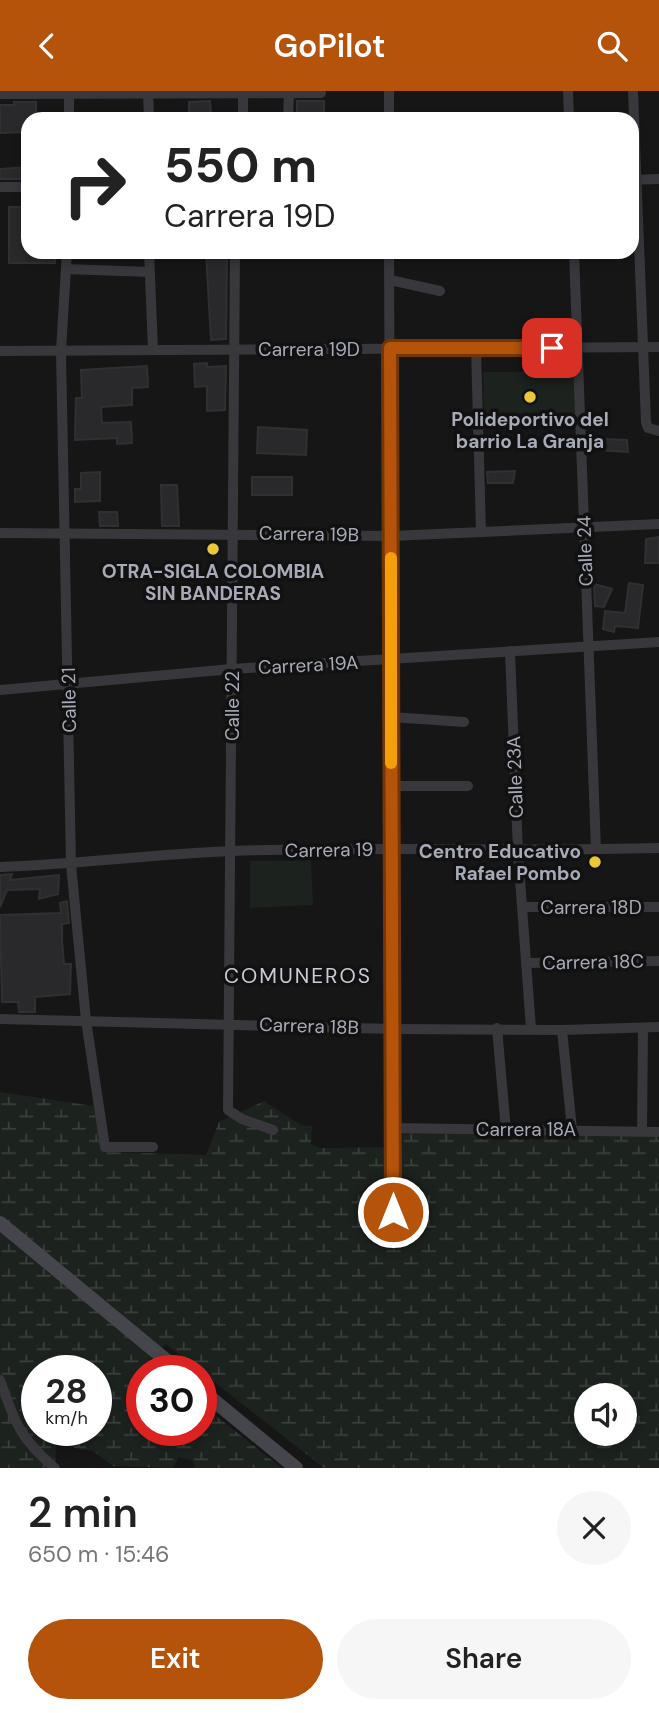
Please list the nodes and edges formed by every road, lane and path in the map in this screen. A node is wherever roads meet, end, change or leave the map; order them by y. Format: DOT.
graph roads {
  1 [pos="389,91"];
  2 [pos="568,91"];
  3 [pos="633,91"];
  4 [pos="69,92"];
  5 [pos="148,92"];
  6 [pos="243,92"];
  7 [pos="289,93"];
  8 [pos="321,93"];
  9 [pos="0,95"];
  10 [pos="69,112"];
  11 [pos="149,112"];
  12 [pos="243,112"];
  13 [pos="288,112"];
  14 [pos="389,112"];
  15 [pos="569,112"];
  16 [pos="633,112"];
  17 [pos="659,179"];
  18 [pos="639,180"];
  19 [pos="0,187"];
  20 [pos="21,187"];
  21 [pos="67,259"];
  22 [pos="149,259"];
  23 [pos="235,259"];
  24 [pos="390,259"];
  25 [pos="574,259"];
  26 [pos="638,259"];
  27 [pos="66,269"];
  28 [pos="149,272"];
  29 [pos="390,281"];
  30 [pos="440,291"];
  31 [pos="643,347"];
  32 [pos="659,347"];
  33 [pos="390,348"];
  34 [pos="476,348"];
  35 [pos="578,348"];
  36 [pos="234,349"];
  37 [pos="153,350"];
  38 [pos="0,351"];
  39 [pos="61,351"];
  40 [pos="654,429"];
  41 [pos="659,524"];
  42 [pos="584,527"];
  43 [pos="481,532"];
  44 [pos="0,533"];
  45 [pos="233,533"];
  46 [pos="65,535"];
  47 [pos="391,536"];
  48 [pos="659,642"];
  49 [pos="589,648"];
  50 [pos="510,651"];
  51 [pos="391,661"];
  52 [pos="232,669"];
  53 [pos="69,685"];
  54 [pos="0,690"];
  55 [pos="391,717"];
  56 [pos="464,722"];
  57 [pos="392,786"];
  58 [pos="468,786"];
  59 [pos="659,848"];
  60 [pos="394,849"];
  61 [pos="596,849"];
  62 [pos="232,851"];
  63 [pos="518,852"];
  64 [pos="71,865"];
  65 [pos="0,867"];
  66 [pos="522,907"];
  67 [pos="659,907"];
  68 [pos="659,961"];
  69 [pos="526,963"];
  70 [pos="0,1019"];
  71 [pos="86,1020"];
  72 [pos="229,1024"];
  73 [pos="659,1027"];
  74 [pos="498,1028"];
  75 [pos="531,1028"];
  76 [pos="643,1028"];
  77 [pos="393,1029"];
  78 [pos="562,1030"];
  79 [pos="393,1128"];
  80 [pos="572,1129"];
  81 [pos="273,1130"];
  82 [pos="506,1130"];
  83 [pos="642,1131"];
  84 [pos="659,1132"];
  85 [pos="153,1147"];
  86 [pos="393,1212"];
  87 [pos="0,1223"];
  88 [pos="160,1355"];
  89 [pos="0,1380"];
  90 [pos="217,1403"];
  91 [pos="55,1468"];
  92 [pos="296,1468"];
  1 -- 14 [label="street"];
  2 -- 15 [label="street"];
  3 -- 16 [label="street"];
  4 -- 5 [label="street"];
  4 -- 9 [label="street"];
  4 -- 10 [label="street"];
  5 -- 6 [label="street"];
  5 -- 11 [label="street"];
  6 -- 7 [label="street"];
  6 -- 12 [label="street"];
  7 -- 8 [label="street"];
  7 -- 13 [label="street"];
  17 -- 18 [label="street"];
  19 -- 20 [label="street"];
  21 -- 27 [label="street, Calle 21"];
  22 -- 28 [label="street"];
  23 -- 36 [label="street, Calle 22"];
  24 -- 29 [label="street"];
  25 -- 35 [label="street, Calle 24"];
  26 -- 31 [label="street"];
  27 -- 28 [label="street"];
  27 -- 39 [label="street, Calle 21"];
  28 -- 37 [label="street"];
  29 -- 30 [label="street"];
  29 -- 33 [label="street"];
  31 -- 32 [label="street, Carrera 19D"];
  31 -- 35 [label="street, Carrera 19D"];
  31 -- 40 [label="street"];
  33 -- 34 [label="street, Carrera 19D"];
  33 -- 36 [label="street, Carrera 19D"];
  33 -- 47 [label="street"];
  34 -- 35 [label="street, Carrera 19D"];
  34 -- 43 [label="street"];
  35 -- 42 [label="street, Calle 24"];
  36 -- 37 [label="street, Carrera 19D"];
  36 -- 45 [label="street, Calle 22"];
  37 -- 39 [label="street, Carrera 19D"];
  38 -- 39 [label="street, Carrera 19D"];
  39 -- 46 [label="street, Calle 21"];
  41 -- 42 [label="street, Carrera 19B"];
  42 -- 43 [label="street, Carrera 19B"];
  42 -- 49 [label="street, Calle 24"];
  43 -- 47 [label="street, Carrera 19B"];
  44 -- 46 [label="street, Carrera 19B"];
  45 -- 46 [label="street, Carrera 19B"];
  45 -- 47 [label="street, Carrera 19B"];
  45 -- 52 [label="street, Calle 22"];
  46 -- 53 [label="street, Calle 21"];
  47 -- 51 [label="street"];
  48 -- 49 [label="street, Carrera 19A"];
  49 -- 50 [label="street, Carrera 19A"];
  49 -- 61 [label="street, Calle 24"];
  50 -- 51 [label="street, Carrera 19A"];
  50 -- 63 [label="street, Calle 23A"];
  51 -- 52 [label="street, Carrera 19A"];
  51 -- 55 [label="street"];
  52 -- 53 [label="street, Carrera 19A"];
  52 -- 62 [label="street, Calle 22"];
  53 -- 54 [label="street, Carrera 19A"];
  53 -- 64 [label="street, Calle 21"];
  55 -- 56 [label="street"];
  55 -- 57 [label="street"];
  57 -- 58 [label="street"];
  57 -- 60 [label="street"];
  59 -- 61 [label="street, Carrera 19"];
  60 -- 62 [label="street, Carrera 19"];
  60 -- 63 [label="street, Carrera 19"];
  60 -- 77 [label="street"];
  61 -- 63 [label="street, Carrera 19"];
  62 -- 64 [label="street, Carrera 19"];
  62 -- 72 [label="street, Calle 22"];
  63 -- 66 [label="street, Calle 23A"];
  64 -- 65 [label="street, Carrera 19"];
  64 -- 71 [label="street, Calle 21"];
  66 -- 67 [label="street, Carrera 18D"];
  66 -- 69 [label="street, Calle 23A"];
  68 -- 69 [label="street, Carrera 18C"];
  69 -- 75 [label="street, Calle 23A"];
  70 -- 71 [label="street, Carrera 18B"];
  71 -- 72 [label="street, Carrera 18B"];
  71 -- 85 [label="street, Calle 21"];
  72 -- 77 [label="street, Carrera 18B"];
  72 -- 81 [label="street, Calle 22"];
  73 -- 76 [label="street, Carrera 18B"];
  74 -- 75 [label="street, Carrera 18B"];
  74 -- 77 [label="street, Carrera 18B"];
  74 -- 82 [label="street"];
  75 -- 78 [label="street, Carrera 18B"];
  76 -- 78 [label="street, Carrera 18B"];
  76 -- 83 [label="street"];
  77 -- 79 [label="street"];
  78 -- 80 [label="street"];
  79 -- 82 [label="street, Carrera 18A"];
  79 -- 86 [label="street"];
  80 -- 82 [label="street, Carrera 18A"];
  80 -- 83 [label="street, Carrera 18A"];
  83 -- 84 [label="street, Carrera 18A"];
  87 -- 88 [label="main road"];
  89 -- 91 [label="street"];
  90 -- 92 [label="main road"];
}
